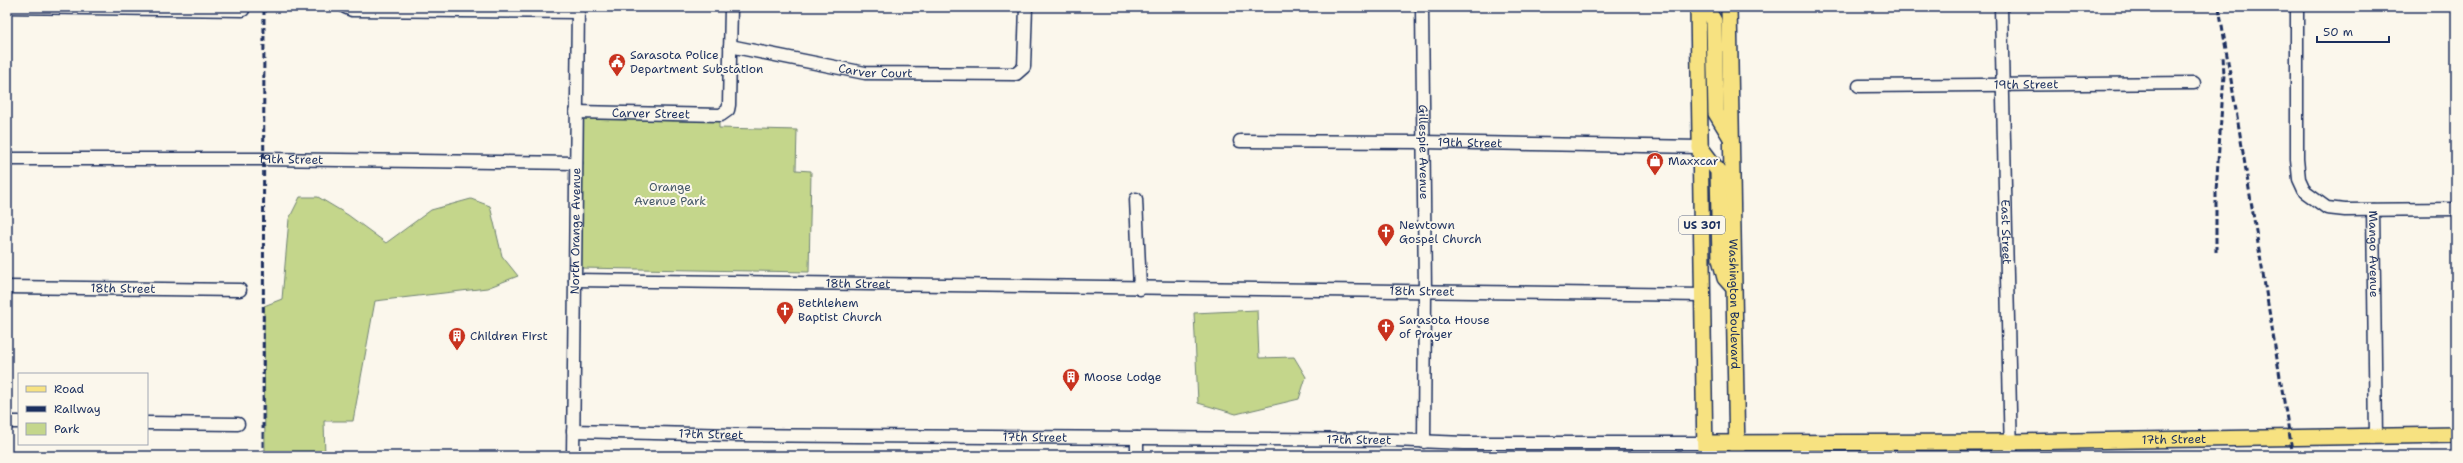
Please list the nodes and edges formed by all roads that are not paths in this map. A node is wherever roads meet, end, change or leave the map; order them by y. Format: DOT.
graph roads {
  1 [pos="7,7"];
  2 [pos="345,7"];
  3 [pos="731,7"];
  4 [pos="1026,7"];
  5 [pos="1422,7"];
  6 [pos="1698,7"];
  7 [pos="1706,7"];
  8 [pos="1729,7"];
  9 [pos="2001,7"];
  10 [pos="2297,7"];
  11 [pos="578,9"];
  12 [pos="243,10"];
  13 [pos="730,46"];
  14 [pos="2194,83"];
  15 [pos="1859,86"];
  16 [pos="2002,86"];
  17 [pos="576,112"];
  18 [pos="1730,137"];
  19 [pos="1240,141"];
  20 [pos="1423,142"];
  21 [pos="1700,147"];
  22 [pos="7,159"];
  23 [pos="576,163"];
  24 [pos="1136,199"];
  25 [pos="2456,209"];
  26 [pos="2373,210"];
  27 [pos="575,280"];
  28 [pos="7,287"];
  29 [pos="1734,288"];
  30 [pos="1140,289"];
  31 [pos="240,290"];
  32 [pos="1425,292"];
  33 [pos="1703,295"];
  34 [pos="7,422"];
  35 [pos="18,422"];
  36 [pos="148,423"];
  37 [pos="238,424"];
  38 [pos="573,431"];
  39 [pos="2456,435"];
  40 [pos="2376,437"];
  41 [pos="1137,438"];
  42 [pos="1424,442"];
  43 [pos="1705,449"];
  44 [pos="1737,449"];
  45 [pos="2011,449"];
  46 [pos="572,456"];
  47 [pos="1137,456"];
  1 -- 12 [label="street"];
  2 -- 11 [label="street"];
  3 -- 13 [label="street"];
  4 -- 13 [label="street, Carver Court"];
  5 -- 20 [label="street, Gillespie Avenue"];
  6 -- 21 [label="main road, US 301"];
  7 -- 18 [label="main road"];
  8 -- 18 [label="main road, Washington Boulevard / US 301"];
  9 -- 16 [label="street, East Street"];
  10 -- 26 [label="street, Mango Avenue"];
  11 -- 17 [label="street, North Orange Avenue"];
  13 -- 17 [label="street, Carver Street"];
  14 -- 16 [label="street, 19th Street"];
  15 -- 16 [label="street, 19th Street"];
  16 -- 45 [label="street, East Street"];
  17 -- 23 [label="street, North Orange Avenue"];
  18 -- 29 [label="main road, Washington Boulevard / US 301"];
  19 -- 20 [label="street, 19th Street"];
  20 -- 21 [label="street, 19th Street"];
  20 -- 32 [label="street, Gillespie Avenue"];
  21 -- 29 [label="main road"];
  21 -- 33 [label="main road, US 301"];
  22 -- 23 [label="street, 19th Street"];
  23 -- 27 [label="street, North Orange Avenue"];
  24 -- 30 [label="street"];
  25 -- 26 [label="street"];
  26 -- 40 [label="street, Mango Avenue"];
  27 -- 30 [label="street, 18th Street"];
  27 -- 38 [label="street, North Orange Avenue"];
  28 -- 31 [label="street, 18th Street"];
  29 -- 44 [label="main road, Washington Boulevard / US 301"];
  30 -- 32 [label="street, 18th Street"];
  32 -- 33 [label="street, 18th Street"];
  32 -- 42 [label="street, Gillespie Avenue"];
  33 -- 43 [label="main road, US 301"];
  34 -- 35 [label="street"];
  36 -- 37 [label="street"];
  38 -- 41 [label="street, 17th Street"];
  38 -- 46 [label="street, North Orange Avenue"];
  39 -- 40 [label="main road, 17th Street"];
  40 -- 45 [label="main road, 17th Street"];
  41 -- 42 [label="street, 17th Street"];
  41 -- 47 [label="street"];
  42 -- 43 [label="street, 17th Street"];
  43 -- 44 [label="main road, 17th Street"];
  44 -- 45 [label="main road, 17th Street"];
}
